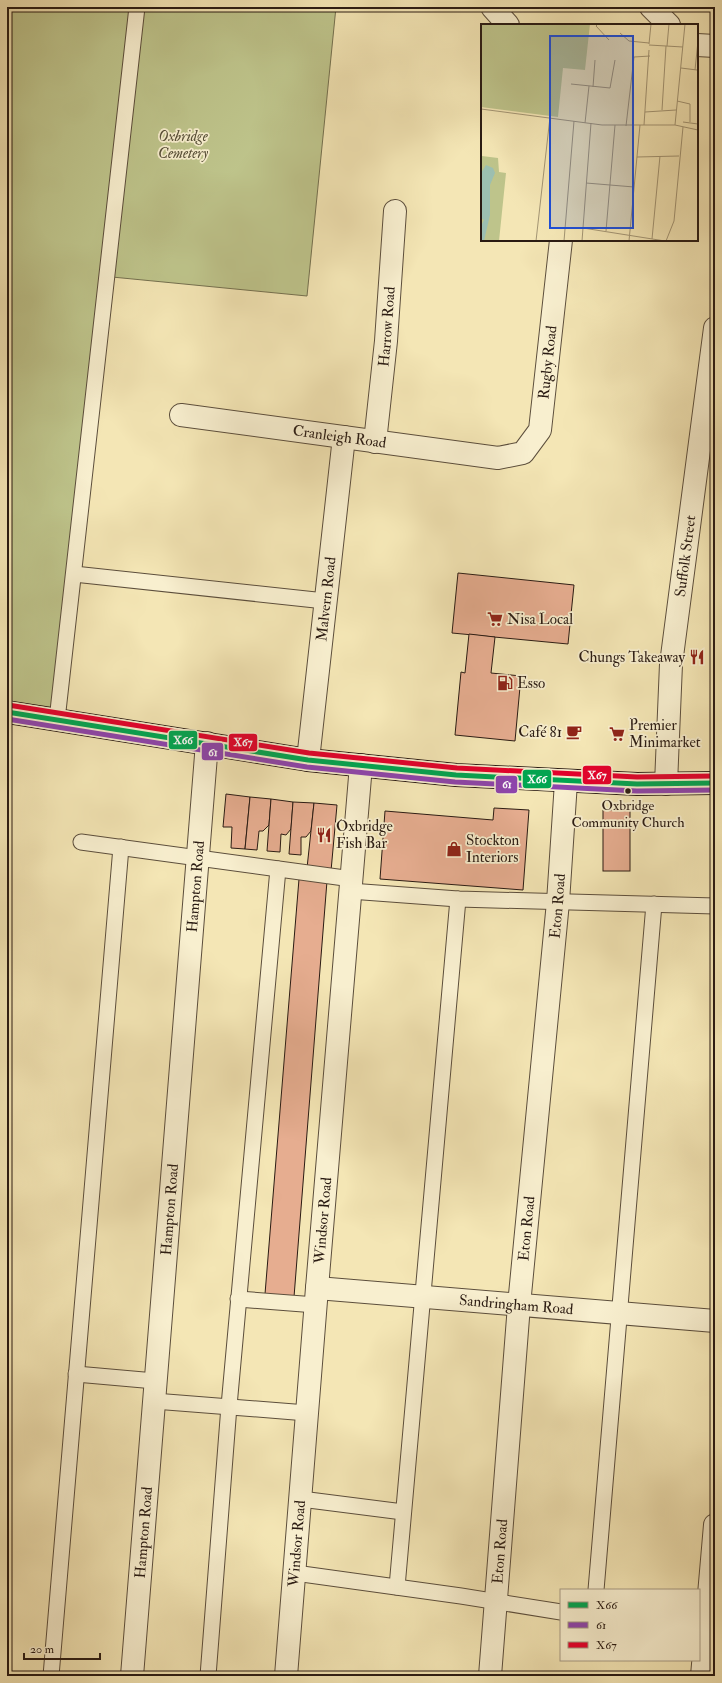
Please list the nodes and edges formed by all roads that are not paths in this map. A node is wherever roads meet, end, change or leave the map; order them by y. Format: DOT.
graph roads {
  1 [pos="137,7"];
  2 [pos="492,7"];
  3 [pos="651,7"];
  4 [pos="507,24"];
  5 [pos="668,24"];
  6 [pos="698,45"];
  7 [pos="715,46"];
  8 [pos="395,211"];
  9 [pos="561,241"];
  10 [pos="715,328"];
  11 [pos="181,416"];
  12 [pos="344,438"];
  13 [pos="375,442"];
  14 [pos="498,458"];
  15 [pos="74,574"];
  16 [pos="325,601"];
  17 [pos="7,712"];
  18 [pos="57,720"];
  19 [pos="207,744"];
  20 [pos="308,760"];
  21 [pos="361,765"];
  22 [pos="566,782"];
  23 [pos="715,783"];
  24 [pos="666,784"];
  25 [pos="81,842"];
  26 [pos="121,847"];
  27 [pos="198,858"];
  28 [pos="278,869"];
  29 [pos="351,885"];
  30 [pos="458,899"];
  31 [pos="558,902"];
  32 [pos="654,904"];
  33 [pos="715,906"];
  34 [pos="316,1296"];
  35 [pos="423,1296"];
  36 [pos="238,1299"];
  37 [pos="520,1304"];
  38 [pos="621,1313"];
  39 [pos="715,1321"];
  40 [pos="76,1374"];
  41 [pos="155,1391"];
  42 [pos="229,1406"];
  43 [pos="307,1413"];
  44 [pos="301,1499"];
  45 [pos="404,1512"];
  46 [pos="715,1525"];
  47 [pos="295,1573"];
  48 [pos="397,1587"];
  49 [pos="596,1589"];
  50 [pos="496,1601"];
  51 [pos="560,1612"];
  52 [pos="51,1676"];
  53 [pos="132,1676"];
  54 [pos="208,1676"];
  55 [pos="286,1676"];
  56 [pos="490,1676"];
  57 [pos="702,1676"];
  1 -- 15 [label="lane"];
  2 -- 4 [label="street"];
  3 -- 5 [label="street"];
  6 -- 7 [label="street"];
  8 -- 13 [label="street, Harrow Road"];
  9 -- 14 [label="street, Rugby Road"];
  10 -- 24 [label="street, Suffolk Street"];
  11 -- 12 [label="street, Cranleigh Road"];
  12 -- 13 [label="street, Cranleigh Road"];
  12 -- 16 [label="street, Malvern Road"];
  13 -- 14 [label="street, Cranleigh Road"];
  15 -- 16 [label="lane"];
  15 -- 18 [label="lane"];
  16 -- 20 [label="street, Malvern Road"];
  17 -- 18 [label="street"];
  18 -- 19 [label="street"];
  19 -- 20 [label="street"];
  19 -- 27 [label="street, Hampton Road"];
  20 -- 21 [label="street"];
  21 -- 22 [label="street"];
  21 -- 29 [label="street, Windsor Road"];
  22 -- 24 [label="street"];
  22 -- 31 [label="street, Eton Road"];
  23 -- 24 [label="street"];
  25 -- 26 [label="lane"];
  26 -- 27 [label="lane"];
  26 -- 40 [label="lane"];
  27 -- 28 [label="lane"];
  27 -- 41 [label="street, Hampton Road"];
  28 -- 29 [label="lane"];
  28 -- 36 [label="lane"];
  29 -- 30 [label="lane"];
  29 -- 34 [label="street, Windsor Road"];
  30 -- 31 [label="lane"];
  30 -- 35 [label="lane"];
  31 -- 32 [label="lane"];
  31 -- 37 [label="street, Eton Road"];
  32 -- 33 [label="lane"];
  32 -- 38 [label="lane"];
  34 -- 35 [label="street, Sandringham Road"];
  34 -- 36 [label="lane"];
  34 -- 43 [label="street, Windsor Road"];
  35 -- 37 [label="street, Sandringham Road"];
  35 -- 45 [label="lane"];
  36 -- 42 [label="lane"];
  37 -- 38 [label="street, Sandringham Road"];
  37 -- 50 [label="street, Eton Road"];
  38 -- 39 [label="street, Sandringham Road"];
  38 -- 49 [label="lane"];
  40 -- 41 [label="lane"];
  40 -- 52 [label="lane"];
  41 -- 42 [label="lane"];
  41 -- 53 [label="street, Hampton Road"];
  42 -- 43 [label="lane"];
  42 -- 54 [label="lane"];
  43 -- 44 [label="street, Windsor Road"];
  44 -- 45 [label="lane"];
  44 -- 47 [label="street, Windsor Road"];
  45 -- 48 [label="lane"];
  46 -- 57 [label="street"];
  47 -- 48 [label="lane"];
  47 -- 55 [label="street, Windsor Road"];
  48 -- 50 [label="lane"];
  50 -- 51 [label="lane"];
  50 -- 56 [label="street, Eton Road"];
}
